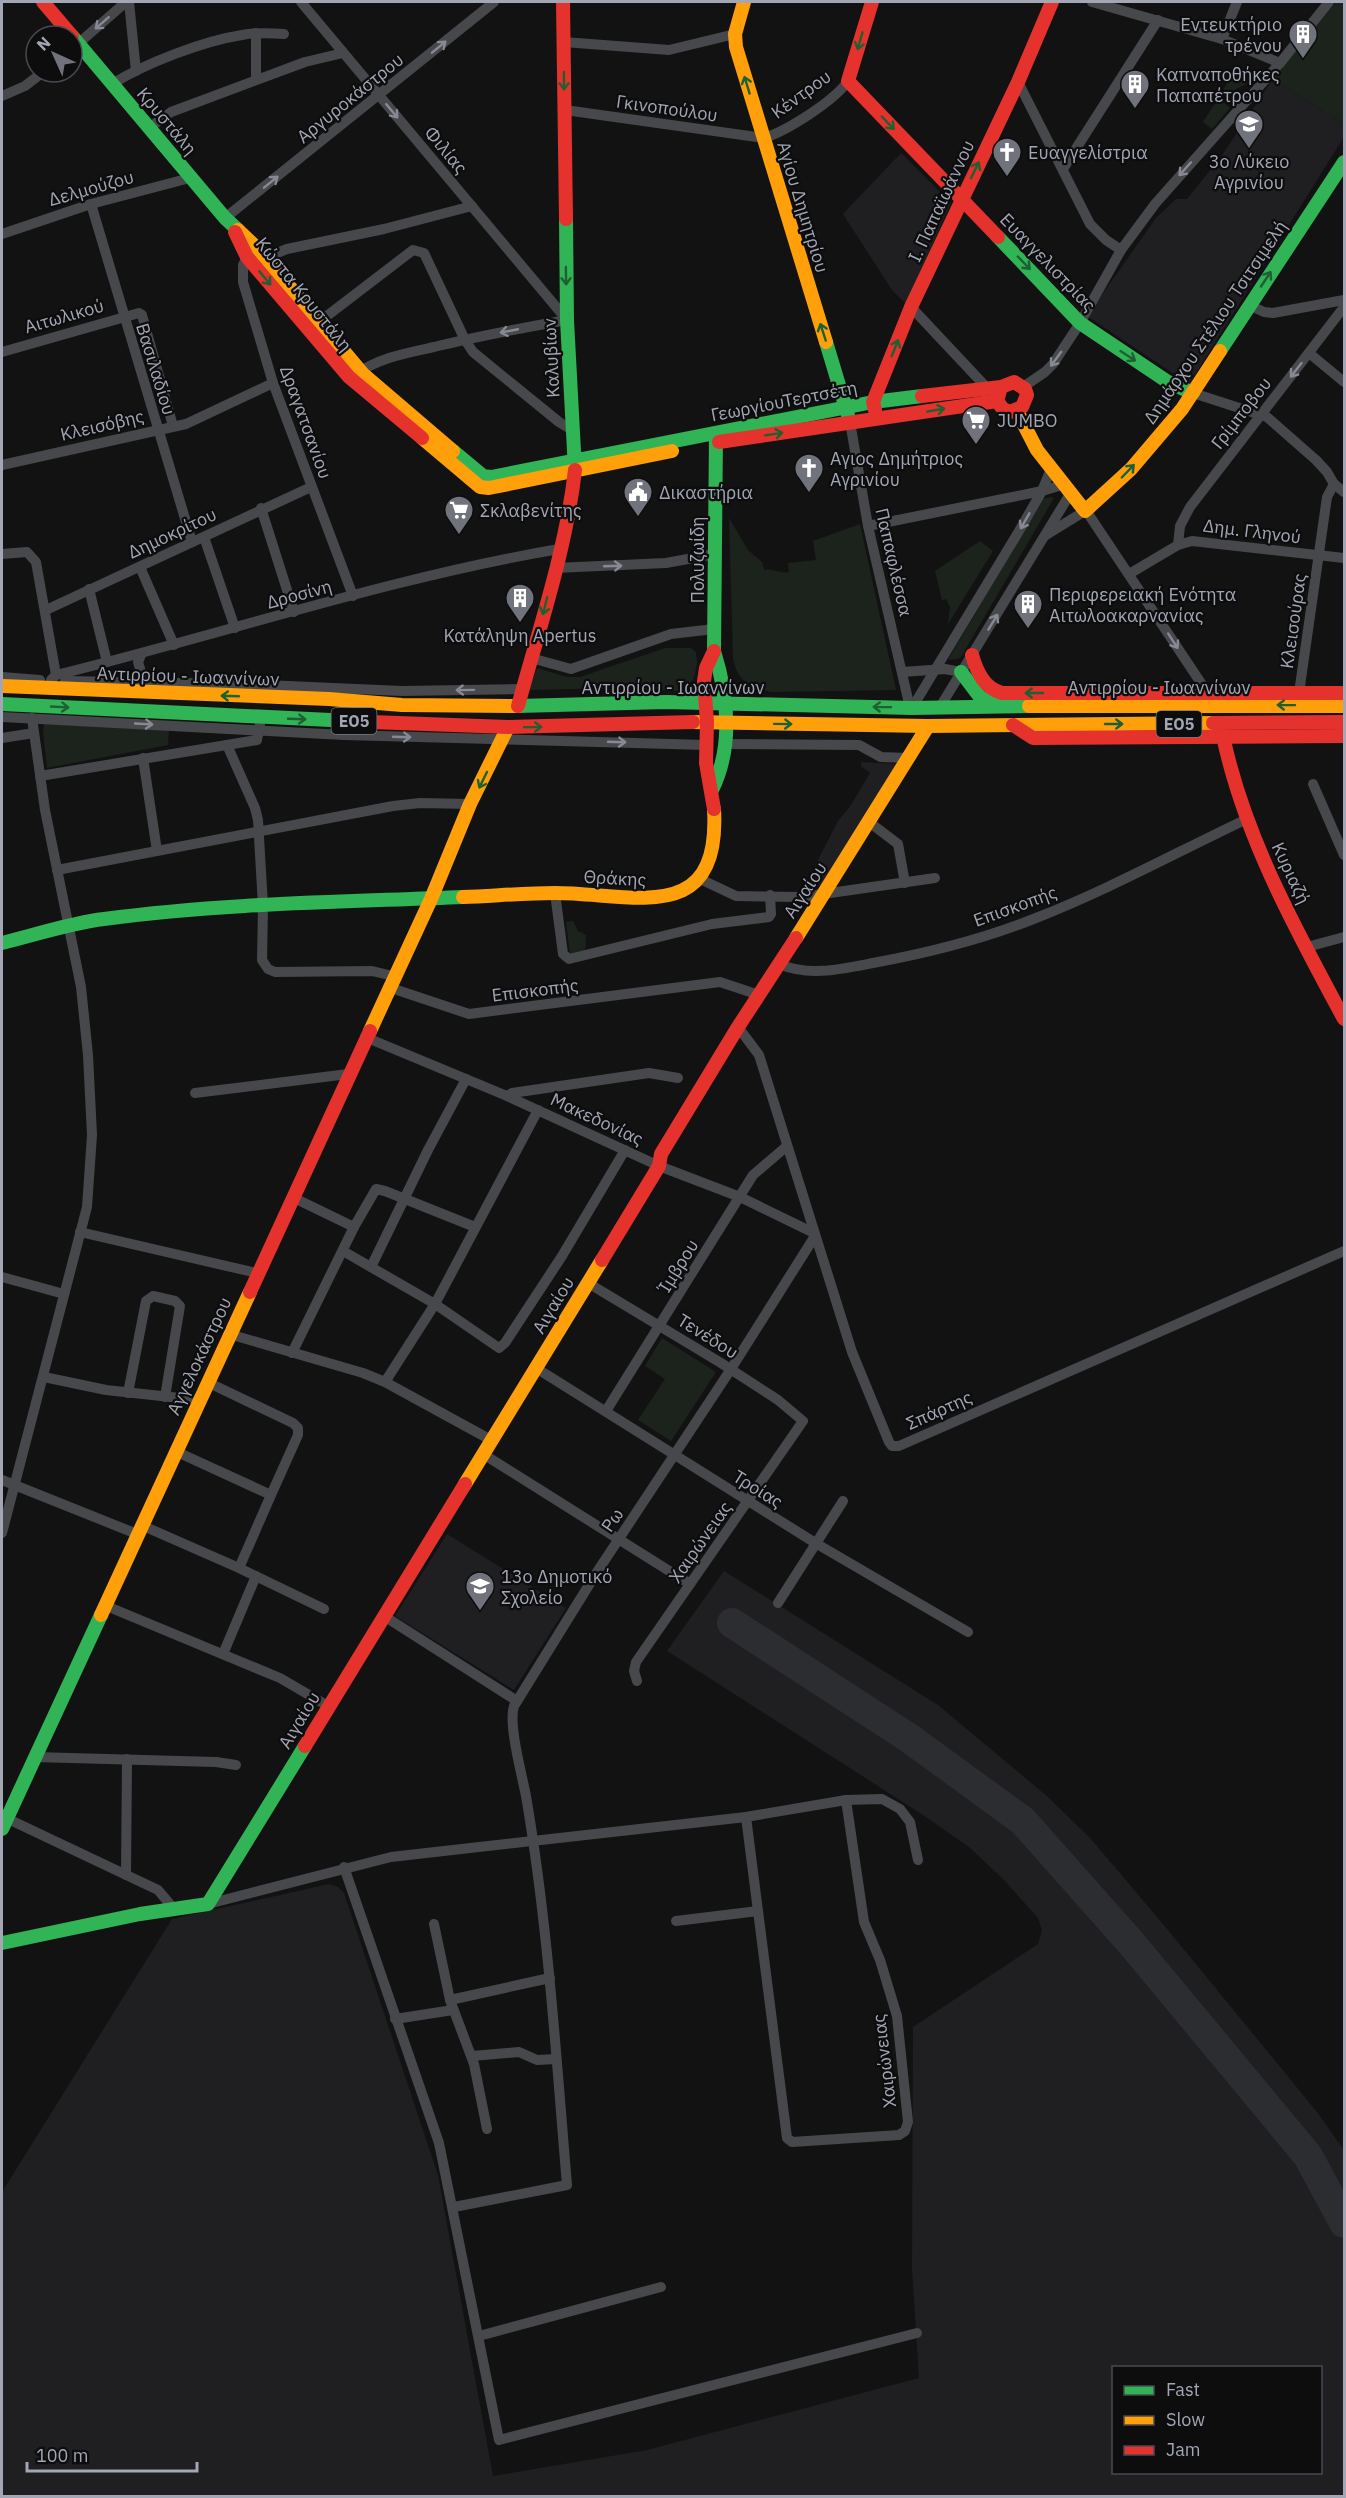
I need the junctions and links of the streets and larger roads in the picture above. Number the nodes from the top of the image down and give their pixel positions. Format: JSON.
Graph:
{"nodes":[{"id":1,"x":44,"y":2,"type":"edge"},
{"id":2,"x":127,"y":2,"type":"edge"},
{"id":3,"x":301,"y":2,"type":"edge"},
{"id":4,"x":494,"y":2,"type":"edge"},
{"id":5,"x":563,"y":2,"type":"edge"},
{"id":6,"x":744,"y":2,"type":"edge"},
{"id":7,"x":872,"y":2,"type":"edge"},
{"id":8,"x":1052,"y":2,"type":"edge"},
{"id":9,"x":1092,"y":2,"type":"edge"},
{"id":10,"x":1237,"y":2,"type":"edge"},
{"id":11,"x":1329,"y":2,"type":"edge"},
{"id":12,"x":1158,"y":21,"type":"junction"},
{"id":13,"x":60,"y":24,"type":"edge"},
{"id":14,"x":84,"y":33,"type":"edge"},
{"id":15,"x":256,"y":33,"type":"junction"},
{"id":16,"x":284,"y":34,"type":"dead end"},
{"id":17,"x":735,"y":34,"type":"junction"},
{"id":18,"x":1222,"y":39,"type":"junction"},
{"id":19,"x":564,"y":42,"type":"junction"},
{"id":20,"x":84,"y":53,"type":"edge"},
{"id":21,"x":343,"y":53,"type":"junction"},
{"id":22,"x":1280,"y":63,"type":"junction"},
{"id":23,"x":136,"y":71,"type":"junction"},
{"id":24,"x":256,"y":79,"type":"junction"},
{"id":25,"x":848,"y":81,"type":"junction"},
{"id":26,"x":1018,"y":82,"type":"junction"},
{"id":27,"x":28,"y":84,"type":"edge"},
{"id":28,"x":112,"y":84,"type":"junction"},
{"id":29,"x":2,"y":96,"type":"edge"},
{"id":30,"x":378,"y":96,"type":"junction"},
{"id":31,"x":565,"y":110,"type":"junction"},
{"id":32,"x":149,"y":128,"type":"junction"},
{"id":33,"x":764,"y":138,"type":"junction"},
{"id":34,"x":1344,"y":162,"type":"edge"},
{"id":35,"x":1063,"y":169,"type":"junction"},
{"id":36,"x":190,"y":178,"type":"junction"},
{"id":37,"x":962,"y":198,"type":"junction"},
{"id":38,"x":91,"y":204,"type":"junction"},
{"id":39,"x":472,"y":206,"type":"junction"},
{"id":40,"x":230,"y":224,"type":"junction"},
{"id":41,"x":2,"y":234,"type":"edge"},
{"id":42,"x":1121,"y":250,"type":"junction"},
{"id":43,"x":247,"y":257,"type":"junction"},
{"id":44,"x":265,"y":258,"type":"junction"},
{"id":45,"x":1344,"y":300,"type":"edge"},
{"id":46,"x":1249,"y":305,"type":"junction"},
{"id":47,"x":1344,"y":307,"type":"edge"},
{"id":48,"x":911,"y":308,"type":"junction"},
{"id":49,"x":123,"y":316,"type":"junction"},
{"id":50,"x":567,"y":320,"type":"junction"},
{"id":51,"x":319,"y":322,"type":"junction"},
{"id":52,"x":1080,"y":323,"type":"junction"},
{"id":53,"x":465,"y":340,"type":"junction"},
{"id":54,"x":2,"y":352,"type":"edge"},
{"id":55,"x":1309,"y":353,"type":"junction"},
{"id":56,"x":355,"y":375,"type":"junction"},
{"id":57,"x":1344,"y":382,"type":"edge"},
{"id":58,"x":273,"y":383,"type":"junction"},
{"id":59,"x":994,"y":387,"type":"junction"},
{"id":60,"x":1023,"y":387,"type":"junction"},
{"id":61,"x":1193,"y":393,"type":"junction"},
{"id":62,"x":997,"y":401,"type":"junction"},
{"id":63,"x":873,"y":402,"type":"junction"},
{"id":64,"x":845,"y":408,"type":"junction"},
{"id":65,"x":1017,"y":411,"type":"junction"},
{"id":66,"x":1260,"y":414,"type":"junction"},
{"id":67,"x":878,"y":420,"type":"junction"},
{"id":68,"x":850,"y":422,"type":"junction"},
{"id":69,"x":173,"y":426,"type":"junction"},
{"id":70,"x":157,"y":429,"type":"junction"},
{"id":71,"x":572,"y":430,"type":"junction"},
{"id":72,"x":716,"y":438,"type":"junction"},
{"id":73,"x":575,"y":464,"type":"junction"},
{"id":74,"x":2,"y":465,"type":"edge"},
{"id":75,"x":1051,"y":469,"type":"junction"},
{"id":76,"x":1334,"y":484,"type":"junction"},
{"id":77,"x":312,"y":487,"type":"junction"},
{"id":78,"x":1066,"y":490,"type":"junction"},
{"id":79,"x":1042,"y":491,"type":"junction"},
{"id":80,"x":1344,"y":492,"type":"edge"},
{"id":81,"x":261,"y":508,"type":"junction"},
{"id":82,"x":1085,"y":511,"type":"junction"},
{"id":83,"x":868,"y":526,"type":"junction"},
{"id":84,"x":1046,"y":535,"type":"junction"},
{"id":85,"x":204,"y":537,"type":"junction"},
{"id":86,"x":192,"y":542,"type":"junction"},
{"id":87,"x":1178,"y":545,"type":"junction"},
{"id":88,"x":559,"y":549,"type":"junction"},
{"id":89,"x":2,"y":554,"type":"edge"},
{"id":90,"x":715,"y":554,"type":"junction"},
{"id":91,"x":1318,"y":555,"type":"junction"},
{"id":92,"x":1344,"y":558,"type":"edge"},
{"id":93,"x":140,"y":567,"type":"junction"},
{"id":94,"x":555,"y":568,"type":"junction"},
{"id":95,"x":1129,"y":574,"type":"junction"},
{"id":96,"x":89,"y":589,"type":"junction"},
{"id":97,"x":353,"y":596,"type":"junction"},
{"id":98,"x":46,"y":610,"type":"junction"},
{"id":99,"x":294,"y":612,"type":"junction"},
{"id":100,"x":235,"y":628,"type":"junction"},
{"id":101,"x":714,"y":629,"type":"junction"},
{"id":102,"x":174,"y":645,"type":"junction"},
{"id":103,"x":714,"y":651,"type":"junction"},
{"id":104,"x":141,"y":655,"type":"junction"},
{"id":105,"x":972,"y":655,"type":"junction"},
{"id":106,"x":531,"y":658,"type":"junction"},
{"id":107,"x":107,"y":662,"type":"junction"},
{"id":108,"x":936,"y":669,"type":"junction"},
{"id":109,"x":902,"y":672,"type":"junction"},
{"id":110,"x":961,"y":672,"type":"junction"},
{"id":111,"x":2,"y":677,"type":"edge"},
{"id":112,"x":53,"y":677,"type":"junction"},
{"id":113,"x":144,"y":682,"type":"junction"},
{"id":114,"x":26,"y":683,"type":"junction"},
{"id":115,"x":2,"y":686,"type":"edge"},
{"id":116,"x":524,"y":689,"type":"junction"},
{"id":117,"x":402,"y":691,"type":"junction"},
{"id":118,"x":1203,"y":693,"type":"junction"},
{"id":119,"x":1299,"y":693,"type":"junction"},
{"id":120,"x":1344,"y":695,"type":"edge"},
{"id":121,"x":706,"y":703,"type":"junction"},
{"id":122,"x":2,"y":704,"type":"edge"},
{"id":123,"x":724,"y":704,"type":"junction"},
{"id":124,"x":402,"y":705,"type":"junction"},
{"id":125,"x":518,"y":706,"type":"junction"},
{"id":126,"x":1004,"y":706,"type":"junction"},
{"id":127,"x":1323,"y":706,"type":"junction"},
{"id":128,"x":1344,"y":706,"type":"edge"},
{"id":129,"x":940,"y":707,"type":"junction"},
{"id":130,"x":911,"y":708,"type":"junction"},
{"id":131,"x":2,"y":717,"type":"edge"},
{"id":132,"x":32,"y":718,"type":"junction"},
{"id":133,"x":1319,"y":722,"type":"junction"},
{"id":134,"x":1344,"y":722,"type":"edge"},
{"id":135,"x":707,"y":723,"type":"junction"},
{"id":136,"x":724,"y":723,"type":"junction"},
{"id":137,"x":260,"y":724,"type":"junction"},
{"id":138,"x":1013,"y":725,"type":"junction"},
{"id":139,"x":928,"y":726,"type":"junction"},
{"id":140,"x":508,"y":727,"type":"junction"},
{"id":141,"x":34,"y":734,"type":"junction"},
{"id":142,"x":1223,"y":736,"type":"junction"},
{"id":143,"x":1344,"y":736,"type":"edge"},
{"id":144,"x":1290,"y":737,"type":"junction"},
{"id":145,"x":2,"y":738,"type":"edge"},
{"id":146,"x":502,"y":740,"type":"junction"},
{"id":147,"x":725,"y":744,"type":"junction"},
{"id":148,"x":227,"y":745,"type":"junction"},
{"id":149,"x":706,"y":745,"type":"junction"},
{"id":150,"x":142,"y":758,"type":"junction"},
{"id":151,"x":908,"y":758,"type":"junction"},
{"id":152,"x":40,"y":776,"type":"junction"},
{"id":153,"x":1313,"y":784,"type":"dead end"},
{"id":154,"x":712,"y":790,"type":"junction"},
{"id":155,"x":471,"y":804,"type":"junction"},
{"id":156,"x":1247,"y":819,"type":"junction"},
{"id":157,"x":869,"y":822,"type":"junction"},
{"id":158,"x":259,"y":831,"type":"junction"},
{"id":159,"x":157,"y":851,"type":"junction"},
{"id":160,"x":1344,"y":855,"type":"edge"},
{"id":161,"x":57,"y":870,"type":"junction"},
{"id":162,"x":935,"y":878,"type":"dead end"},
{"id":163,"x":700,"y":879,"type":"junction"},
{"id":164,"x":905,"y":883,"type":"junction"},
{"id":165,"x":555,"y":893,"type":"junction"},
{"id":166,"x":825,"y":894,"type":"junction"},
{"id":167,"x":770,"y":895,"type":"junction"},
{"id":168,"x":431,"y":898,"type":"junction"},
{"id":169,"x":262,"y":906,"type":"junction"},
{"id":170,"x":69,"y":927,"type":"junction"},
{"id":171,"x":1344,"y":937,"type":"edge"},
{"id":172,"x":2,"y":944,"type":"edge"},
{"id":173,"x":1307,"y":947,"type":"junction"},
{"id":174,"x":779,"y":964,"type":"junction"},
{"id":175,"x":391,"y":982,"type":"junction"},
{"id":176,"x":759,"y":994,"type":"junction"},
{"id":177,"x":1344,"y":1019,"type":"edge"},
{"id":178,"x":738,"y":1027,"type":"junction"},
{"id":179,"x":365,"y":1037,"type":"junction"},
{"id":180,"x":348,"y":1074,"type":"junction"},
{"id":181,"x":678,"y":1078,"type":"dead end"},
{"id":182,"x":466,"y":1079,"type":"junction"},
{"id":183,"x":195,"y":1093,"type":"dead end"},
{"id":184,"x":507,"y":1096,"type":"junction"},
{"id":185,"x":538,"y":1110,"type":"junction"},
{"id":186,"x":787,"y":1146,"type":"junction"},
{"id":187,"x":625,"y":1150,"type":"junction"},
{"id":188,"x":659,"y":1166,"type":"junction"},
{"id":189,"x":292,"y":1197,"type":"junction"},
{"id":190,"x":740,"y":1197,"type":"junction"},
{"id":191,"x":405,"y":1200,"type":"junction"},
{"id":192,"x":354,"y":1227,"type":"junction"},
{"id":193,"x":475,"y":1227,"type":"junction"},
{"id":194,"x":80,"y":1232,"type":"junction"},
{"id":195,"x":814,"y":1235,"type":"junction"},
{"id":196,"x":343,"y":1251,"type":"junction"},
{"id":197,"x":1344,"y":1251,"type":"edge"},
{"id":198,"x":371,"y":1267,"type":"junction"},
{"id":199,"x":257,"y":1273,"type":"junction"},
{"id":200,"x":2,"y":1277,"type":"edge"},
{"id":201,"x":588,"y":1283,"type":"junction"},
{"id":202,"x":64,"y":1294,"type":"junction"},
{"id":203,"x":435,"y":1304,"type":"junction"},
{"id":204,"x":660,"y":1326,"type":"junction"},
{"id":205,"x":229,"y":1334,"type":"junction"},
{"id":206,"x":292,"y":1353,"type":"junction"},
{"id":207,"x":536,"y":1368,"type":"junction"},
{"id":208,"x":731,"y":1369,"type":"junction"},
{"id":209,"x":44,"y":1377,"type":"junction"},
{"id":210,"x":207,"y":1382,"type":"junction"},
{"id":211,"x":385,"y":1382,"type":"junction"},
{"id":212,"x":128,"y":1393,"type":"junction"},
{"id":213,"x":165,"y":1397,"type":"junction"},
{"id":214,"x":198,"y":1400,"type":"junction"},
{"id":215,"x":606,"y":1411,"type":"junction"},
{"id":216,"x":802,"y":1425,"type":"joint"},
{"id":217,"x":491,"y":1440,"type":"junction"},
{"id":218,"x":175,"y":1452,"type":"junction"},
{"id":219,"x":483,"y":1454,"type":"junction"},
{"id":220,"x":674,"y":1457,"type":"junction"},
{"id":221,"x":2,"y":1480,"type":"edge"},
{"id":222,"x":14,"y":1485,"type":"junction"},
{"id":223,"x":271,"y":1495,"type":"junction"},
{"id":224,"x":843,"y":1501,"type":"dead end"},
{"id":225,"x":748,"y":1502,"type":"junction"},
{"id":226,"x":139,"y":1530,"type":"junction"},
{"id":227,"x":2,"y":1533,"type":"edge"},
{"id":228,"x":620,"y":1539,"type":"junction"},
{"id":229,"x":817,"y":1544,"type":"junction"},
{"id":230,"x":239,"y":1568,"type":"junction"},
{"id":231,"x":256,"y":1576,"type":"junction"},
{"id":232,"x":690,"y":1584,"type":"junction"},
{"id":233,"x":778,"y":1603,"type":"dead end"},
{"id":234,"x":104,"y":1605,"type":"junction"},
{"id":235,"x":324,"y":1609,"type":"dead end"},
{"id":236,"x":384,"y":1616,"type":"junction"},
{"id":237,"x":968,"y":1632,"type":"dead end"},
{"id":238,"x":223,"y":1654,"type":"junction"},
{"id":239,"x":637,"y":1681,"type":"dead end"},
{"id":240,"x":517,"y":1701,"type":"junction"},
{"id":241,"x":328,"y":1706,"type":"junction"},
{"id":242,"x":34,"y":1757,"type":"junction"},
{"id":243,"x":127,"y":1759,"type":"junction"},
{"id":244,"x":236,"y":1765,"type":"dead end"},
{"id":245,"x":846,"y":1800,"type":"junction"},
{"id":246,"x":746,"y":1817,"type":"junction"},
{"id":247,"x":3,"y":1826,"type":"edge"},
{"id":248,"x":534,"y":1842,"type":"junction"},
{"id":249,"x":918,"y":1860,"type":"dead end"},
{"id":250,"x":344,"y":1867,"type":"junction"},
{"id":251,"x":126,"y":1875,"type":"junction"},
{"id":252,"x":208,"y":1904,"type":"junction"},
{"id":253,"x":174,"y":1909,"type":"junction"},
{"id":254,"x":758,"y":1911,"type":"junction"},
{"id":255,"x":676,"y":1921,"type":"dead end"},
{"id":256,"x":434,"y":1924,"type":"dead end"},
{"id":257,"x":2,"y":1943,"type":"edge"},
{"id":258,"x":550,"y":1978,"type":"junction"},
{"id":259,"x":452,"y":2005,"type":"junction"},
{"id":260,"x":395,"y":2019,"type":"junction"},
{"id":261,"x":472,"y":2056,"type":"junction"},
{"id":262,"x":556,"y":2059,"type":"junction"},
{"id":263,"x":487,"y":2129,"type":"dead end"},
{"id":264,"x":454,"y":2207,"type":"junction"},
{"id":265,"x":661,"y":2287,"type":"dead end"},
{"id":266,"x":917,"y":2333,"type":"dead end"},
{"id":267,"x":479,"y":2336,"type":"junction"}],
"edges":[{"from":1,"to":13,"type":"street","name":"Κρυστάλη"},
{"from":2,"to":14,"type":"street","one_way":true},
{"from":2,"to":23,"type":"street"},
{"from":3,"to":21,"type":"street","name":"Φιλίας"},
{"from":30,"to":4,"type":"street","name":"Αργυροκάστρου","one_way":true},
{"from":5,"to":19,"type":"street","name":"Καλυβίων"},
{"from":6,"to":17,"type":"street","name":"Αγίου Δημητρίου"},
{"from":7,"to":25,"type":"street","name":"Κέντρου","one_way":true},
{"from":8,"to":26,"type":"street","name":"Ι. Παπαϊωάννου"},
{"from":9,"to":12,"type":"street"},
{"from":10,"to":18,"type":"street"},
{"from":11,"to":22,"type":"street"},
{"from":12,"to":18,"type":"street"},
{"from":12,"to":35,"type":"street"},
{"from":15,"to":16,"type":"street"},
{"from":15,"to":23,"type":"street"},
{"from":15,"to":24,"type":"street"},
{"from":17,"to":19,"type":"street"},
{"from":33,"to":17,"type":"street","name":"Αγίου Δημητρίου","one_way":true},
{"from":18,"to":22,"type":"street"},
{"from":19,"to":31,"type":"street","name":"Καλυβίων","one_way":true},
{"from":20,"to":28,"type":"street","name":"Κρυστάλη"},
{"from":21,"to":24,"type":"street"},
{"from":21,"to":30,"type":"street","name":"Φιλίας"},
{"from":22,"to":42,"type":"street","one_way":true},
{"from":23,"to":28,"type":"street"},
{"from":24,"to":32,"type":"street"},
{"from":25,"to":33,"type":"street","name":"Κέντρου"},
{"from":25,"to":37,"type":"street","name":"Ευαγγελιστρίας","one_way":true},
{"from":26,"to":35,"type":"street"},
{"from":37,"to":26,"type":"street","name":"Ι. Παπαϊωάννου","one_way":true},
{"from":27,"to":29,"type":"street"},
{"from":28,"to":32,"type":"street","name":"Κρυστάλη"},
{"from":30,"to":39,"type":"street","name":"Φιλίας","one_way":true},
{"from":40,"to":30,"type":"street","name":"Αργυροκάστρου","one_way":true},
{"from":31,"to":33,"type":"street","name":"Γκινοπούλου"},
{"from":31,"to":50,"type":"street","name":"Καλυβίων","one_way":true},
{"from":32,"to":36,"type":"street","name":"Κρυστάλη"},
{"from":64,"to":33,"type":"street","name":"Αγίου Δημητρίου","one_way":true},
{"from":46,"to":34,"type":"street","name":"Δημάρχου Στέλιου Τσιτσιμελή","one_way":true},
{"from":35,"to":42,"type":"street"},
{"from":36,"to":38,"type":"street","name":"Δελμούζου"},
{"from":36,"to":40,"type":"street","name":"Κρυστάλη"},
{"from":37,"to":48,"type":"street","name":"Ι. Παπαϊωάννου"},
{"from":37,"to":52,"type":"street","name":"Ευαγγελιστρίας","one_way":true},
{"from":38,"to":41,"type":"street","name":"Δελμούζου"},
{"from":38,"to":49,"type":"street","name":"Βασιλαδίου"},
{"from":39,"to":44,"type":"street"},
{"from":39,"to":50,"type":"street","name":"Φιλίας"},
{"from":40,"to":43,"type":"street","name":"Κώστα Κρυστάλη"},
{"from":40,"to":44,"type":"street","name":"Κώστα Κρυστάλη"},
{"from":42,"to":52,"type":"street"},
{"from":43,"to":56,"type":"street","name":"Κώστα Κρυστάλη","one_way":true},
{"from":43,"to":58,"type":"street","name":"Δραγατσανίου"},
{"from":44,"to":51,"type":"street","name":"Κώστα Κρυστάλη"},
{"from":45,"to":46,"type":"street"},
{"from":46,"to":61,"type":"street","name":"Δημάρχου Στέλιου Τσιτσιμελή"},
{"from":47,"to":55,"type":"street","name":"Γρίμποβου"},
{"from":48,"to":59,"type":"street"},
{"from":63,"to":48,"type":"street","name":"Ι. Παπαϊωάννου","one_way":true},
{"from":49,"to":54,"type":"street","name":"Αιτωλικού"},
{"from":49,"to":69,"type":"street","name":"Αιτωλικού"},
{"from":49,"to":70,"type":"street","name":"Βασιλαδίου"},
{"from":50,"to":53,"type":"street","one_way":true},
{"from":50,"to":71,"type":"street","name":"Καλυβίων"},
{"from":51,"to":53,"type":"street"},
{"from":51,"to":56,"type":"street","name":"Κώστα Κρυστάλη"},
{"from":52,"to":60,"type":"street","one_way":true},
{"from":52,"to":61,"type":"street","name":"Ευαγγελιστρίας","one_way":true},
{"from":53,"to":56,"type":"street"},
{"from":53,"to":71,"type":"street"},
{"from":55,"to":57,"type":"street"},
{"from":55,"to":66,"type":"street","name":"Γρίμποβου","one_way":true},
{"from":56,"to":73,"type":"street","name":"Κώστα Κρυστάλη"},
{"from":58,"to":69,"type":"street","name":"Κλεισόβης"},
{"from":58,"to":77,"type":"street","name":"Δραγατσανίου"},
{"from":59,"to":60,"type":"street"},
{"from":59,"to":62,"type":"street"},
{"from":59,"to":63,"type":"street","name":"ΓεωργίουΤερτσέτη"},
{"from":60,"to":65,"type":"street"},
{"from":61,"to":66,"type":"street","name":"Ευαγγελιστρίας"},
{"from":82,"to":61,"type":"street","name":"Δημάρχου Στέλιου Τσιτσιμελή","one_way":true},
{"from":62,"to":65,"type":"street"},
{"from":67,"to":62,"type":"street","name":"ΓεωργίουΤερτσέτη","one_way":true},
{"from":63,"to":64,"type":"street","name":"ΓεωργίουΤερτσέτη"},
{"from":63,"to":67,"type":"street"},
{"from":64,"to":68,"type":"street","name":"Αγίου Δημητρίου"},
{"from":64,"to":72,"type":"street","name":"ΓεωργίουΤερτσέτη"},
{"from":65,"to":75,"type":"street"},
{"from":66,"to":76,"type":"street","name":"Ευαγγελιστρίας"},
{"from":66,"to":87,"type":"street","name":"Γρίμποβου"},
{"from":67,"to":68,"type":"street","name":"ΓεωργίουΤερτσέτη"},
{"from":72,"to":68,"type":"street","name":"ΓεωργίουΤερτσέτη","one_way":true},
{"from":68,"to":83,"type":"street","name":"Παπαφλέσσα"},
{"from":69,"to":70,"type":"street","name":"Κλεισόβης"},
{"from":70,"to":74,"type":"street","name":"Κλεισόβης"},
{"from":70,"to":86,"type":"street","name":"Βασιλαδίου"},
{"from":71,"to":73,"type":"street","name":"Καλυβίων"},
{"from":72,"to":73,"type":"street","name":"ΓεωργίουΤερτσέτη"},
{"from":72,"to":90,"type":"street","name":"Πολυζωίδη"},
{"from":73,"to":88,"type":"street","name":"Καλυβίων"},
{"from":75,"to":78,"type":"street"},
{"from":75,"to":79,"type":"street"},
{"from":76,"to":80,"type":"street","name":"Ευαγγελιστρίας"},
{"from":76,"to":91,"type":"street","name":"Κλεισούρας"},
{"from":77,"to":81,"type":"street","name":"Δημοκρίτου"},
{"from":77,"to":97,"type":"street","name":"Δραγατσανίου"},
{"from":78,"to":79,"type":"street"},
{"from":78,"to":82,"type":"street"},
{"from":78,"to":84,"type":"street","name":"Δημάρχου Στέλιου Τσιτσιμελή"},
{"from":79,"to":83,"type":"street"},
{"from":79,"to":108,"type":"street","one_way":true},
{"from":81,"to":85,"type":"street","name":"Δημοκρίτου"},
{"from":81,"to":99,"type":"street"},
{"from":82,"to":84,"type":"street","name":"Δημάρχου Στέλιου Τσιτσιμελή"},
{"from":82,"to":95,"type":"street"},
{"from":83,"to":109,"type":"street","name":"Παπαφλέσσα"},
{"from":105,"to":84,"type":"street","name":"Δημάρχου Στέλιου Τσιτσιμελή","one_way":true},
{"from":85,"to":86,"type":"street","name":"Δημοκρίτου"},
{"from":85,"to":100,"type":"street"},
{"from":86,"to":93,"type":"street","name":"Δημοκρίτου"},
{"from":87,"to":91,"type":"street","name":"Δημ. Γληνού"},
{"from":87,"to":95,"type":"street","name":"Δημ. Γληνού"},
{"from":88,"to":94,"type":"street","name":"Καλυβίων"},
{"from":88,"to":97,"type":"street","name":"Δροσίνη"},
{"from":89,"to":98,"type":"street"},
{"from":94,"to":90,"type":"street","one_way":true},
{"from":90,"to":101,"type":"street","name":"Πολυζωίδη"},
{"from":91,"to":92,"type":"street","name":"Δημ. Γληνού"},
{"from":91,"to":119,"type":"street","name":"Κλεισούρας"},
{"from":93,"to":96,"type":"street","name":"Δημοκρίτου"},
{"from":93,"to":102,"type":"street"},
{"from":94,"to":106,"type":"street","name":"Καλυβίων","one_way":true},
{"from":95,"to":118,"type":"street","one_way":true},
{"from":96,"to":98,"type":"street","name":"Δημοκρίτου"},
{"from":96,"to":107,"type":"street"},
{"from":97,"to":99,"type":"street","name":"Δροσίνη"},
{"from":98,"to":112,"type":"street"},
{"from":99,"to":100,"type":"street","name":"Δροσίνη"},
{"from":100,"to":102,"type":"street","name":"Δροσίνη"},
{"from":101,"to":103,"type":"street","name":"Πολυζωίδη"},
{"from":101,"to":106,"type":"street"},
{"from":102,"to":104,"type":"street","name":"Δροσίνη"},
{"from":103,"to":121,"type":"street"},
{"from":103,"to":123,"type":"street"},
{"from":104,"to":107,"type":"street","name":"Δροσίνη"},
{"from":104,"to":113,"type":"street"},
{"from":105,"to":110,"type":"street","name":"Δημάρχου Στέλιου Τσιτσιμελή"},
{"from":118,"to":105,"type":"street","one_way":true},
{"from":106,"to":116,"type":"street","name":"Καλυβίων"},
{"from":107,"to":112,"type":"street","name":"Δροσίνη"},
{"from":108,"to":109,"type":"street"},
{"from":108,"to":110,"type":"street"},
{"from":108,"to":130,"type":"street"},
{"from":109,"to":130,"type":"street","name":"Παπαφλέσσα"},
{"from":110,"to":126,"type":"street"},
{"from":110,"to":129,"type":"street","name":"Δημάρχου Στέλιου Τσιτσιμελή"},
{"from":111,"to":114,"type":"street"},
{"from":112,"to":113,"type":"street"},
{"from":112,"to":114,"type":"street"},
{"from":113,"to":117,"type":"street"},
{"from":114,"to":115,"type":"street","name":"Αντιρρίου - Ιωαννίνων","number":"ΕΟ5"},
{"from":124,"to":114,"type":"street","name":"Αντιρρίου - Ιωαννίνων","number":"ΕΟ5","one_way":true},
{"from":116,"to":117,"type":"street","one_way":true},
{"from":116,"to":125,"type":"street","name":"Καλυβίων"},
{"from":117,"to":124,"type":"street"},
{"from":118,"to":119,"type":"street"},
{"from":119,"to":120,"type":"street"},
{"from":120,"to":127,"type":"street"},
{"from":121,"to":123,"type":"street","name":"Αντιρρίου - Ιωαννίνων","number":"ΕΟ5"},
{"from":121,"to":125,"type":"street","name":"Αντιρρίου - Ιωαννίνων","number":"ΕΟ5"},
{"from":121,"to":135,"type":"street"},
{"from":122,"to":137,"type":"street","name":"Αντιρρίου - Ιωαννίνων","number":"ΕΟ5","one_way":true},
{"from":130,"to":123,"type":"street","name":"Αντιρρίου - Ιωαννίνων","number":"ΕΟ5","one_way":true},
{"from":123,"to":136,"type":"street"},
{"from":124,"to":125,"type":"street","name":"Αντιρρίου - Ιωαννίνων","number":"ΕΟ5"},
{"from":127,"to":126,"type":"street","name":"Αντιρρίου - Ιωαννίνων","number":"ΕΟ5","one_way":true},
{"from":126,"to":129,"type":"street","name":"Αντιρρίου - Ιωαννίνων","number":"ΕΟ5"},
{"from":127,"to":128,"type":"street","name":"Αντιρρίου - Ιωαννίνων","number":"ΕΟ5"},
{"from":129,"to":130,"type":"street","name":"Αντιρρίου - Ιωαννίνων","number":"ΕΟ5"},
{"from":131,"to":132,"type":"street"},
{"from":132,"to":137,"type":"street","one_way":true},
{"from":132,"to":141,"type":"street"},
{"from":133,"to":134,"type":"street","name":"Αντιρρίου - Ιωαννίνων","number":"ΕΟ5"},
{"from":138,"to":133,"type":"street","name":"Αντιρρίου - Ιωαννίνων","number":"ΕΟ5","one_way":true},
{"from":133,"to":144,"type":"street"},
{"from":135,"to":136,"type":"street","name":"Αντιρρίου - Ιωαννίνων","number":"ΕΟ5"},
{"from":140,"to":135,"type":"street","name":"Αντιρρίου - Ιωαννίνων","number":"ΕΟ5","one_way":true},
{"from":135,"to":149,"type":"street"},
{"from":136,"to":139,"type":"street","name":"Αντιρρίου - Ιωαννίνων","number":"ΕΟ5","one_way":true},
{"from":136,"to":147,"type":"street"},
{"from":137,"to":140,"type":"street","name":"Αντιρρίου - Ιωαννίνων","number":"ΕΟ5","one_way":true},
{"from":137,"to":146,"type":"street","one_way":true},
{"from":137,"to":148,"type":"street"},
{"from":138,"to":139,"type":"street","name":"Αντιρρίου - Ιωαννίνων","number":"ΕΟ5"},
{"from":138,"to":142,"type":"street"},
{"from":139,"to":151,"type":"street","name":"Αιγαίου"},
{"from":140,"to":146,"type":"street","name":"Αγγελοκάστρου"},
{"from":141,"to":145,"type":"street"},
{"from":141,"to":152,"type":"street"},
{"from":142,"to":144,"type":"street"},
{"from":142,"to":156,"type":"street","name":"Κυριαζή"},
{"from":143,"to":144,"type":"street"},
{"from":146,"to":149,"type":"street","one_way":true},
{"from":146,"to":155,"type":"street","name":"Αγγελοκάστρου","one_way":true},
{"from":147,"to":151,"type":"street"},
{"from":147,"to":154,"type":"street"},
{"from":148,"to":150,"type":"street"},
{"from":148,"to":158,"type":"street"},
{"from":149,"to":154,"type":"street"},
{"from":150,"to":152,"type":"street"},
{"from":150,"to":159,"type":"street"},
{"from":151,"to":157,"type":"street","name":"Αιγαίου"},
{"from":152,"to":161,"type":"street"},
{"from":153,"to":160,"type":"street"},
{"from":154,"to":163,"type":"street"},
{"from":155,"to":158,"type":"street"},
{"from":155,"to":168,"type":"street","name":"Αγγελοκάστρου"},
{"from":156,"to":173,"type":"street","name":"Κυριαζή"},
{"from":156,"to":174,"type":"street","name":"Επισκοπής"},
{"from":157,"to":164,"type":"street"},
{"from":157,"to":166,"type":"street","name":"Αιγαίου"},
{"from":158,"to":159,"type":"street"},
{"from":158,"to":169,"type":"street"},
{"from":159,"to":161,"type":"street"},
{"from":161,"to":170,"type":"street"},
{"from":162,"to":164,"type":"street"},
{"from":163,"to":165,"type":"street","name":"Θράκης"},
{"from":163,"to":167,"type":"street"},
{"from":164,"to":166,"type":"street"},
{"from":165,"to":167,"type":"street"},
{"from":165,"to":168,"type":"street","name":"Θράκης"},
{"from":166,"to":167,"type":"street"},
{"from":166,"to":174,"type":"street","name":"Αιγαίου"},
{"from":168,"to":169,"type":"street","name":"Θράκης"},
{"from":168,"to":175,"type":"street","name":"Αγγελοκάστρου"},
{"from":169,"to":170,"type":"street","name":"Θράκης"},
{"from":169,"to":175,"type":"street","name":"Επισκοπής"},
{"from":170,"to":172,"type":"street","name":"Θράκης"},
{"from":170,"to":194,"type":"street"},
{"from":171,"to":173,"type":"street"},
{"from":173,"to":177,"type":"street","name":"Κυριαζή"},
{"from":174,"to":176,"type":"street","name":"Αιγαίου"},
{"from":175,"to":176,"type":"street","name":"Επισκοπής"},
{"from":175,"to":179,"type":"street","name":"Αγγελοκάστρου"},
{"from":176,"to":178,"type":"street","name":"Αιγαίου"},
{"from":178,"to":186,"type":"street","name":"Σπάρτης"},
{"from":178,"to":188,"type":"street","name":"Αιγαίου"},
{"from":179,"to":180,"type":"street","name":"Αγγελοκάστρου"},
{"from":179,"to":182,"type":"street","name":"Μακεδονίας"},
{"from":180,"to":183,"type":"street"},
{"from":180,"to":189,"type":"street","name":"Αγγελοκάστρου"},
{"from":181,"to":184,"type":"street"},
{"from":182,"to":184,"type":"street","name":"Μακεδονίας"},
{"from":182,"to":191,"type":"street"},
{"from":184,"to":185,"type":"street","name":"Μακεδονίας"},
{"from":185,"to":187,"type":"street","name":"Μακεδονίας"},
{"from":185,"to":193,"type":"street"},
{"from":186,"to":190,"type":"street","name":"Ίμβρου"},
{"from":186,"to":195,"type":"street","name":"Σπάρτης"},
{"from":187,"to":188,"type":"street","name":"Μακεδονίας"},
{"from":187,"to":203,"type":"street"},
{"from":188,"to":190,"type":"street","name":"Μακεδονίας"},
{"from":188,"to":201,"type":"street","name":"Αιγαίου"},
{"from":189,"to":192,"type":"street"},
{"from":189,"to":199,"type":"street","name":"Αγγελοκάστρου"},
{"from":190,"to":195,"type":"street","name":"Μακεδονίας"},
{"from":190,"to":204,"type":"street","name":"Ίμβρου"},
{"from":191,"to":192,"type":"street"},
{"from":191,"to":193,"type":"street"},
{"from":191,"to":198,"type":"street"},
{"from":192,"to":196,"type":"street"},
{"from":193,"to":203,"type":"street"},
{"from":194,"to":199,"type":"street"},
{"from":194,"to":202,"type":"street"},
{"from":195,"to":197,"type":"street","name":"Σπάρτης"},
{"from":195,"to":208,"type":"street","name":"Ρω"},
{"from":196,"to":198,"type":"street"},
{"from":196,"to":206,"type":"street"},
{"from":198,"to":203,"type":"street"},
{"from":199,"to":205,"type":"street","name":"Αγγελοκάστρου"},
{"from":200,"to":202,"type":"street"},
{"from":201,"to":204,"type":"street","name":"Τενέδου"},
{"from":201,"to":207,"type":"street","name":"Αιγαίου"},
{"from":202,"to":209,"type":"street"},
{"from":203,"to":211,"type":"street"},
{"from":204,"to":208,"type":"street","name":"Τενέδου"},
{"from":204,"to":215,"type":"street","name":"Ίμβρου"},
{"from":205,"to":206,"type":"street"},
{"from":205,"to":210,"type":"street","name":"Αγγελοκάστρου"},
{"from":206,"to":211,"type":"street"},
{"from":207,"to":215,"type":"street","name":"Τροίας"},
{"from":207,"to":217,"type":"street","name":"Αιγαίου"},
{"from":208,"to":216,"type":"street","name":"Τενέδου"},
{"from":208,"to":220,"type":"street","name":"Ρω"},
{"from":209,"to":212,"type":"street"},
{"from":209,"to":222,"type":"street"},
{"from":210,"to":214,"type":"street","name":"Αγγελοκάστρου"},
{"from":210,"to":223,"type":"street"},
{"from":211,"to":217,"type":"street"},
{"from":212,"to":213,"type":"street"},
{"from":212,"to":213,"type":"street"},
{"from":213,"to":214,"type":"street"},
{"from":214,"to":218,"type":"street","name":"Αγγελοκάστρου"},
{"from":215,"to":220,"type":"street","name":"Τροίας"},
{"from":216,"to":225,"type":"street","name":"Χαιρώνειας"},
{"from":217,"to":219,"type":"street","name":"Αιγαίου"},
{"from":218,"to":223,"type":"street"},
{"from":218,"to":226,"type":"street","name":"Αγγελοκάστρου"},
{"from":219,"to":228,"type":"street"},
{"from":219,"to":236,"type":"street","name":"Αιγαίου"},
{"from":220,"to":225,"type":"street","name":"Τροίας"},
{"from":220,"to":228,"type":"street","name":"Ρω"},
{"from":221,"to":222,"type":"street"},
{"from":222,"to":226,"type":"street"},
{"from":222,"to":227,"type":"street"},
{"from":223,"to":230,"type":"street"},
{"from":224,"to":229,"type":"street"},
{"from":225,"to":229,"type":"street","name":"Τροίας"},
{"from":225,"to":232,"type":"street","name":"Χαιρώνειας"},
{"from":226,"to":230,"type":"street"},
{"from":226,"to":234,"type":"street","name":"Αγγελοκάστρου"},
{"from":228,"to":232,"type":"street"},
{"from":228,"to":240,"type":"street","name":"Ρω"},
{"from":229,"to":233,"type":"street"},
{"from":229,"to":237,"type":"street","name":"Τροίας"},
{"from":230,"to":231,"type":"street"},
{"from":231,"to":235,"type":"street"},
{"from":231,"to":238,"type":"street"},
{"from":232,"to":239,"type":"street","name":"Χαιρώνειας"},
{"from":234,"to":238,"type":"street"},
{"from":234,"to":242,"type":"street","name":"Αγγελοκάστρου"},
{"from":236,"to":240,"type":"street"},
{"from":236,"to":241,"type":"street","name":"Αιγαίου"},
{"from":238,"to":241,"type":"street"},
{"from":240,"to":248,"type":"street","name":"Ρω"},
{"from":241,"to":252,"type":"street","name":"Αιγαίου"},
{"from":242,"to":243,"type":"street"},
{"from":242,"to":247,"type":"street","name":"Αγγελοκάστρου"},
{"from":243,"to":244,"type":"street"},
{"from":243,"to":251,"type":"street"},
{"from":245,"to":246,"type":"street"},
{"from":245,"to":249,"type":"street"},
{"from":245,"to":254,"type":"street","name":"Χαιρώνειας"},
{"from":246,"to":248,"type":"street"},
{"from":246,"to":254,"type":"street","name":"Χαιρώνειας"},
{"from":247,"to":251,"type":"street"},
{"from":248,"to":250,"type":"street"},
{"from":248,"to":258,"type":"street","name":"Ρω"},
{"from":250,"to":252,"type":"street"},
{"from":250,"to":260,"type":"street"},
{"from":251,"to":253,"type":"street"},
{"from":252,"to":253,"type":"street"},
{"from":253,"to":257,"type":"street"},
{"from":254,"to":255,"type":"street"},
{"from":256,"to":259,"type":"street"},
{"from":258,"to":259,"type":"street"},
{"from":258,"to":262,"type":"street","name":"Ρω"},
{"from":259,"to":260,"type":"street"},
{"from":259,"to":261,"type":"street"},
{"from":260,"to":264,"type":"street"},
{"from":261,"to":262,"type":"street"},
{"from":261,"to":263,"type":"street"},
{"from":262,"to":264,"type":"street","name":"Ρω"},
{"from":264,"to":267,"type":"street"},
{"from":265,"to":267,"type":"street"},
{"from":266,"to":267,"type":"street"}]}
